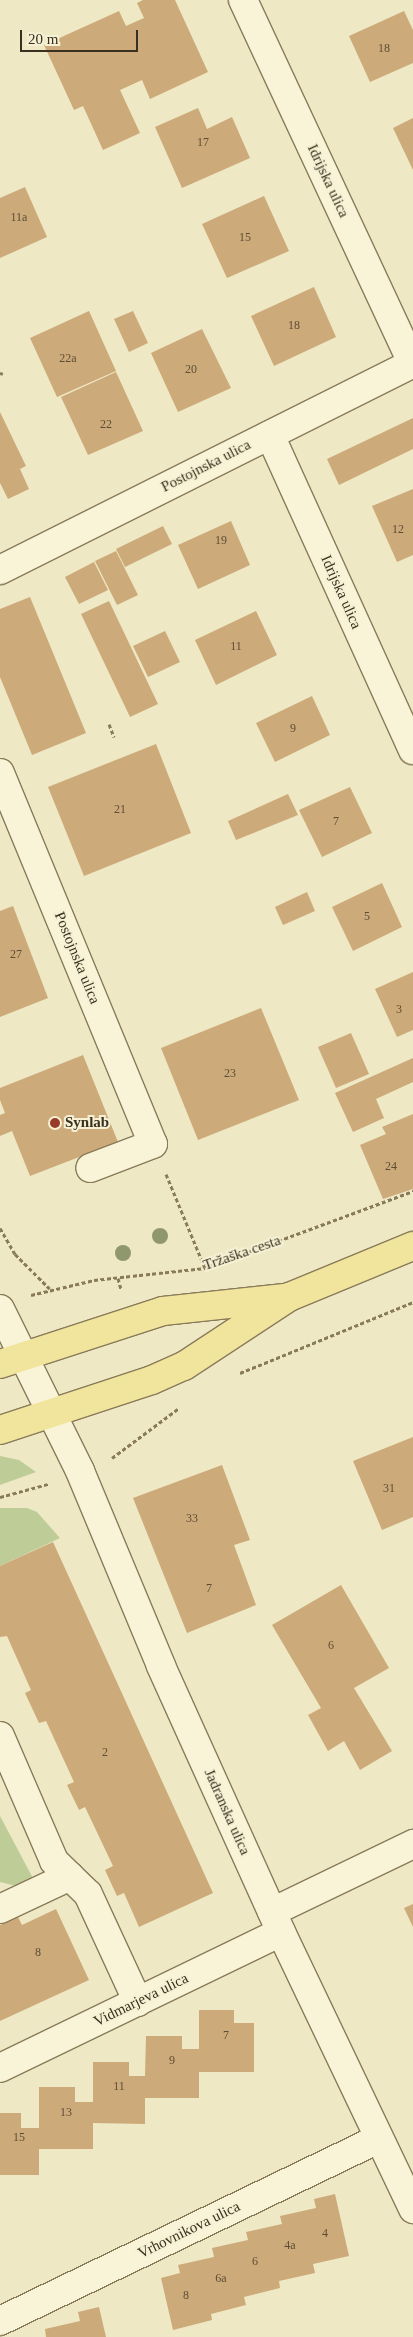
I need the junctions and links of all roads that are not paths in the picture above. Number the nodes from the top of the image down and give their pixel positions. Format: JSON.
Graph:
{"nodes":[{"id":1,"x":243,"y":0,"type":"edge"},
{"id":2,"x":413,"y":363,"type":"edge"},
{"id":3,"x":270,"y":434,"type":"junction"},
{"id":4,"x":0,"y":570,"type":"edge"},
{"id":5,"x":413,"y":750,"type":"edge"},
{"id":6,"x":0,"y":773,"type":"edge"},
{"id":7,"x":90,"y":1168,"type":"dead end"},
{"id":8,"x":413,"y":1246,"type":"edge"},
{"id":9,"x":290,"y":1297,"type":"junction"},
{"id":10,"x":0,"y":1309,"type":"edge"},
{"id":11,"x":12,"y":1360,"type":"edge"},
{"id":12,"x":51,"y":1412,"type":"junction"},
{"id":13,"x":0,"y":1430,"type":"edge"},
{"id":14,"x":2,"y":1748,"type":"edge"},
{"id":15,"x":413,"y":1844,"type":"edge"},
{"id":16,"x":70,"y":1876,"type":"junction"},
{"id":17,"x":0,"y":1909,"type":"edge"},
{"id":18,"x":277,"y":1922,"type":"junction"},
{"id":19,"x":138,"y":2002,"type":"junction"},
{"id":20,"x":0,"y":2068,"type":"edge"},
{"id":21,"x":378,"y":2139,"type":"junction"},
{"id":22,"x":413,"y":2209,"type":"edge"},
{"id":23,"x":0,"y":2320,"type":"edge"}],
"edges":[{"from":1,"to":2,"type":"street","name":"Idrijska ulica"},
{"from":2,"to":3,"type":"street","name":"Postojnska ulica"},
{"from":3,"to":4,"type":"street","name":"Postojnska ulica"},
{"from":3,"to":5,"type":"street","name":"Idrijska ulica"},
{"from":6,"to":7,"type":"street","name":"Postojnska ulica"},
{"from":8,"to":9,"type":"main road"},
{"from":9,"to":11,"type":"main road"},
{"from":9,"to":12,"type":"main road"},
{"from":10,"to":11,"type":"street","name":"Jadranska ulica"},
{"from":11,"to":12,"type":"street","name":"Jadranska ulica"},
{"from":12,"to":13,"type":"main road"},
{"from":12,"to":18,"type":"street","name":"Jadranska ulica"},
{"from":14,"to":16,"type":"street"},
{"from":15,"to":18,"type":"street","name":"Vidmarjeva ulica"},
{"from":16,"to":17,"type":"street"},
{"from":16,"to":19,"type":"street"},
{"from":18,"to":19,"type":"street","name":"Vidmarjeva ulica"},
{"from":18,"to":21,"type":"street","name":"Jadranska ulica"},
{"from":19,"to":20,"type":"street","name":"Vidmarjeva ulica"},
{"from":21,"to":22,"type":"street","name":"Jadranska ulica"},
{"from":21,"to":23,"type":"street","name":"Vrhovnikova ulica"}]}
